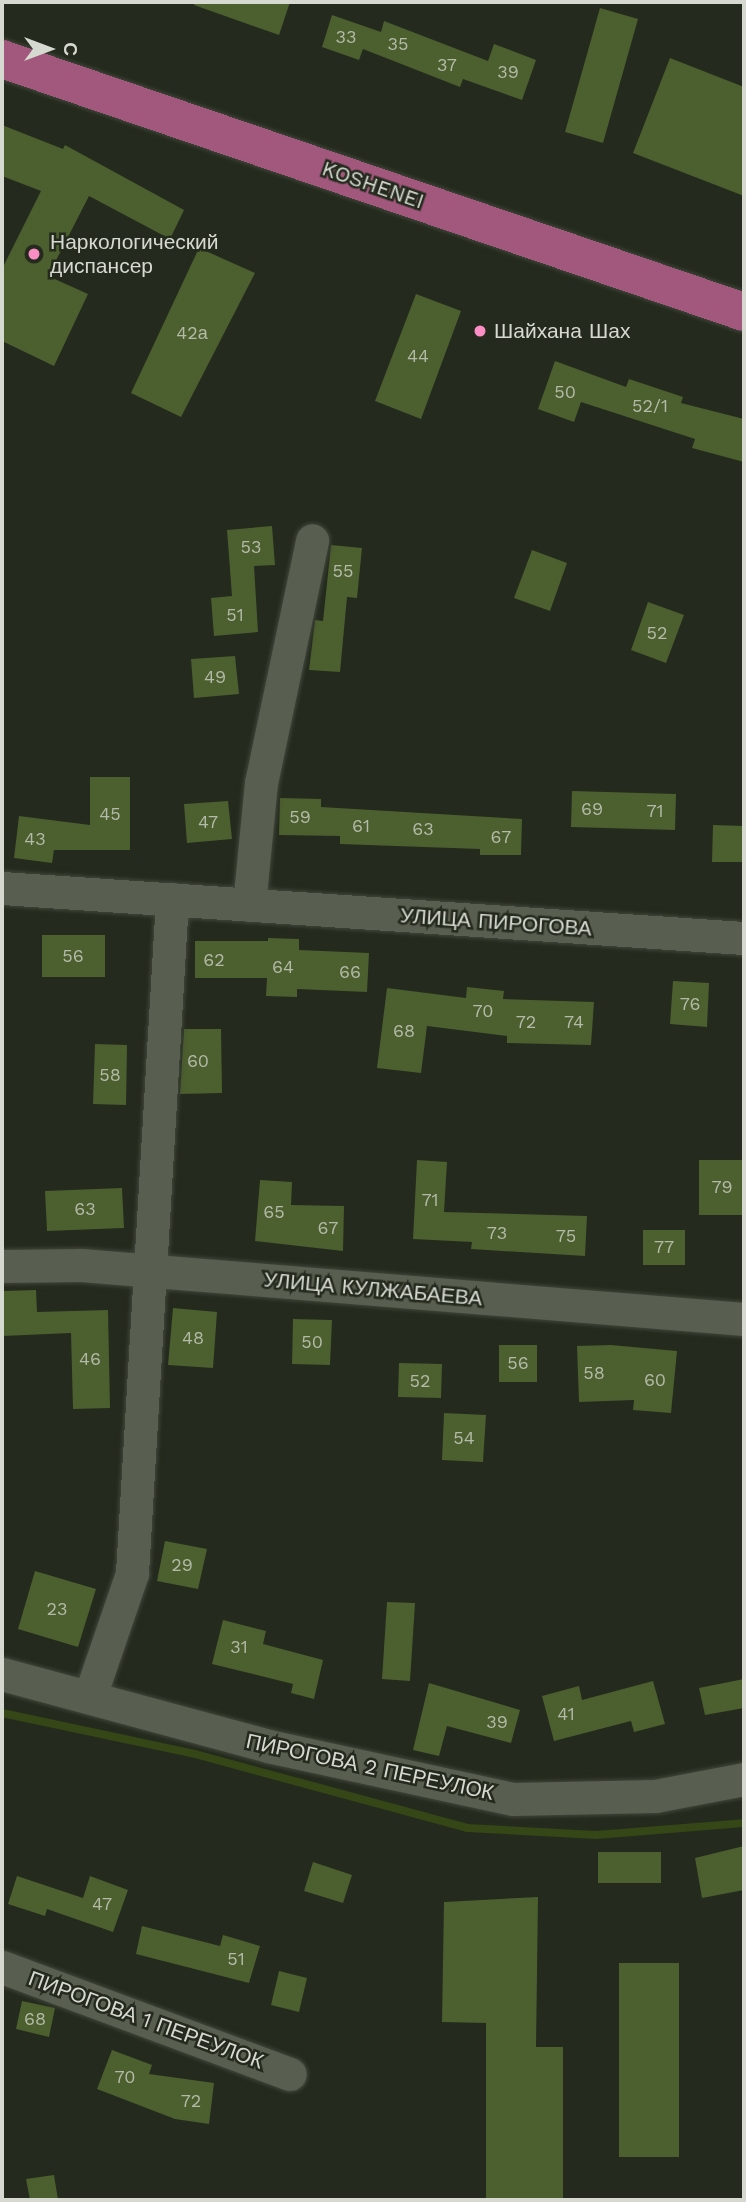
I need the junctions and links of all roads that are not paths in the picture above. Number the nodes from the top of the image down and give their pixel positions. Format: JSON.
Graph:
{"nodes":[{"id":1,"x":2,"y":59,"type":"edge"},
{"id":2,"x":744,"y":312,"type":"edge"},
{"id":3,"x":312,"y":540,"type":"dead end"},
{"id":4,"x":2,"y":888,"type":"edge"},
{"id":5,"x":172,"y":899,"type":"junction"},
{"id":6,"x":249,"y":905,"type":"junction"},
{"id":7,"x":744,"y":938,"type":"edge"},
{"id":8,"x":2,"y":1266,"type":"edge"},
{"id":9,"x":149,"y":1270,"type":"junction"},
{"id":10,"x":744,"y":1319,"type":"edge"},
{"id":11,"x":2,"y":1674,"type":"edge"},
{"id":12,"x":90,"y":1696,"type":"junction"},
{"id":13,"x":744,"y":1779,"type":"edge"},
{"id":14,"x":2,"y":1967,"type":"edge"},
{"id":15,"x":290,"y":2074,"type":"dead end"}],
"edges":[{"from":1,"to":2,"type":"main road","name":"KOSHENEI"},
{"from":3,"to":6,"type":"street"},
{"from":4,"to":5,"type":"street","name":"УЛИЦА ПИРОГОВА"},
{"from":5,"to":6,"type":"street","name":"УЛИЦА ПИРОГОВА"},
{"from":5,"to":9,"type":"street"},
{"from":6,"to":7,"type":"street","name":"УЛИЦА ПИРОГОВА"},
{"from":8,"to":9,"type":"street","name":"УЛИЦА КУЛЖАБАЕВА"},
{"from":9,"to":10,"type":"street","name":"УЛИЦА КУЛЖАБАЕВА"},
{"from":9,"to":12,"type":"street"},
{"from":11,"to":12,"type":"street","name":"ПИРОГОВА 2 ПЕРЕУЛОК"},
{"from":12,"to":13,"type":"street","name":"ПИРОГОВА 2 ПЕРЕУЛОК"},
{"from":14,"to":15,"type":"street","name":"ПИРОГОВА 1 ПЕРЕУЛОК"}]}
